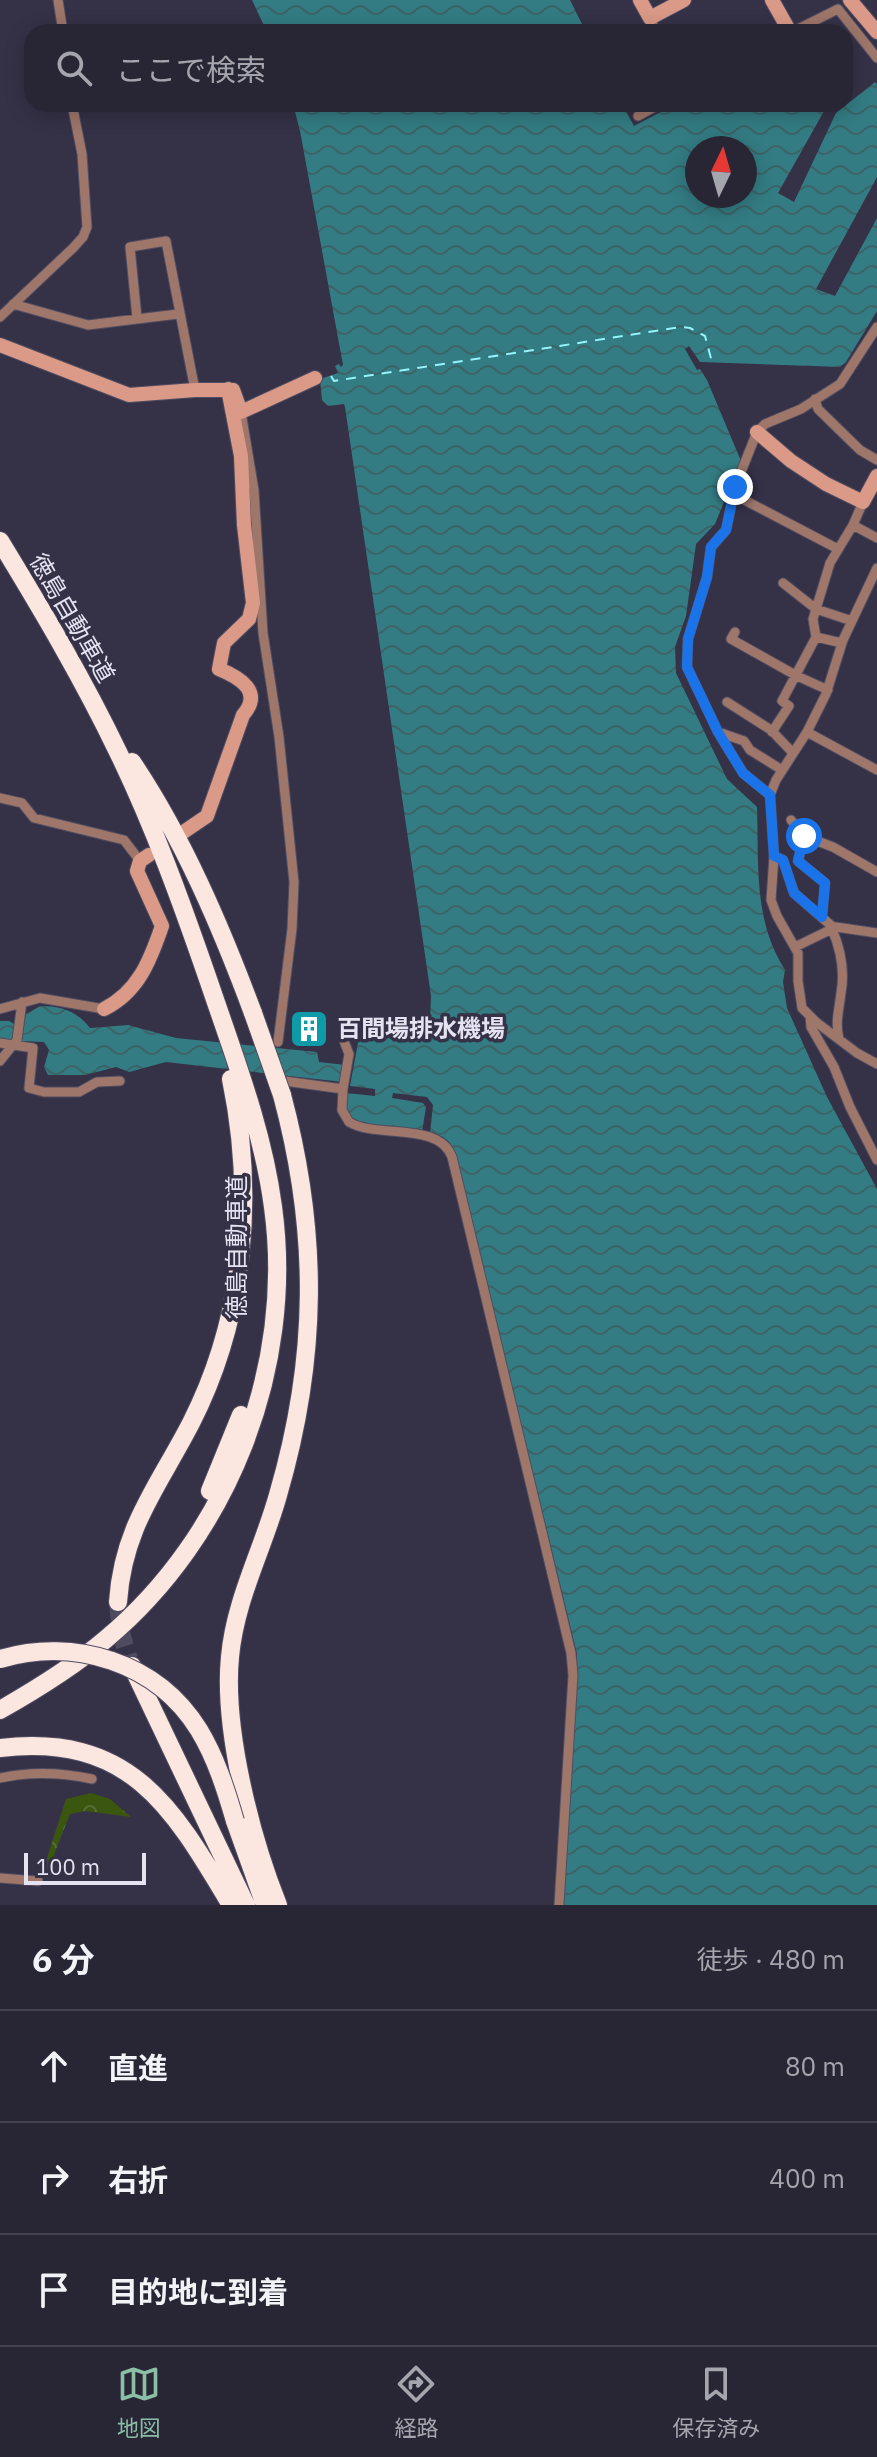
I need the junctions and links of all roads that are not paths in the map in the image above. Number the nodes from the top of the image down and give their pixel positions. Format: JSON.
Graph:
{"nodes":[{"id":1,"x":58,"y":0,"type":"edge"},
{"id":2,"x":640,"y":0,"type":"edge"},
{"id":3,"x":684,"y":0,"type":"edge"},
{"id":4,"x":772,"y":0,"type":"edge"},
{"id":5,"x":832,"y":0,"type":"edge"},
{"id":6,"x":844,"y":5,"type":"edge"},
{"id":7,"x":62,"y":24,"type":"edge"},
{"id":8,"x":652,"y":24,"type":"edge"},
{"id":9,"x":654,"y":24,"type":"edge"},
{"id":10,"x":786,"y":24,"type":"edge"},
{"id":11,"x":807,"y":24,"type":"edge"},
{"id":12,"x":877,"y":32,"type":"edge"},
{"id":13,"x":877,"y":58,"type":"edge"},
{"id":14,"x":74,"y":112,"type":"edge"},
{"id":15,"x":645,"y":112,"type":"edge"},
{"id":16,"x":638,"y":116,"type":"dead end"},
{"id":17,"x":13,"y":304,"type":"junction"},
{"id":18,"x":178,"y":314,"type":"junction"},
{"id":19,"x":0,"y":317,"type":"edge"},
{"id":20,"x":137,"y":318,"type":"junction"},
{"id":21,"x":877,"y":327,"type":"edge"},
{"id":22,"x":0,"y":345,"type":"edge"},
{"id":23,"x":315,"y":378,"type":"dead end"},
{"id":24,"x":228,"y":389,"type":"junction"},
{"id":25,"x":195,"y":390,"type":"junction"},
{"id":26,"x":815,"y":399,"type":"junction"},
{"id":27,"x":241,"y":412,"type":"junction"},
{"id":28,"x":757,"y":432,"type":"junction"},
{"id":29,"x":877,"y":460,"type":"edge"},
{"id":30,"x":877,"y":476,"type":"edge"},
{"id":31,"x":733,"y":494,"type":"junction"},
{"id":32,"x":863,"y":502,"type":"junction"},
{"id":33,"x":853,"y":525,"type":"junction"},
{"id":34,"x":877,"y":538,"type":"edge"},
{"id":35,"x":0,"y":541,"type":"edge"},
{"id":36,"x":838,"y":549,"type":"junction"},
{"id":37,"x":877,"y":568,"type":"edge"},
{"id":38,"x":783,"y":583,"type":"dead end"},
{"id":39,"x":816,"y":609,"type":"junction"},
{"id":40,"x":852,"y":621,"type":"junction"},
{"id":41,"x":735,"y":632,"type":"dead end"},
{"id":42,"x":816,"y":637,"type":"junction"},
{"id":43,"x":842,"y":643,"type":"junction"},
{"id":44,"x":797,"y":676,"type":"junction"},
{"id":45,"x":828,"y":690,"type":"junction"},
{"id":46,"x":727,"y":702,"type":"dead end"},
{"id":47,"x":93,"y":703,"type":"junction"},
{"id":48,"x":718,"y":732,"type":"junction"},
{"id":49,"x":772,"y":732,"type":"junction"},
{"id":50,"x":807,"y":732,"type":"junction"},
{"id":51,"x":793,"y":753,"type":"junction"},
{"id":52,"x":782,"y":770,"type":"junction"},
{"id":53,"x":877,"y":770,"type":"edge"},
{"id":54,"x":770,"y":795,"type":"junction"},
{"id":55,"x":0,"y":798,"type":"edge"},
{"id":56,"x":791,"y":820,"type":"dead end"},
{"id":57,"x":182,"y":833,"type":"dead end"},
{"id":58,"x":804,"y":836,"type":"junction"},
{"id":59,"x":774,"y":856,"type":"junction"},
{"id":60,"x":144,"y":858,"type":"joint"},
{"id":61,"x":877,"y":872,"type":"edge"},
{"id":62,"x":822,"y":917,"type":"junction"},
{"id":63,"x":833,"y":928,"type":"junction"},
{"id":64,"x":877,"y":933,"type":"edge"},
{"id":65,"x":795,"y":947,"type":"junction"},
{"id":66,"x":22,"y":1004,"type":"junction"},
{"id":67,"x":0,"y":1009,"type":"edge"},
{"id":68,"x":104,"y":1009,"type":"joint"},
{"id":69,"x":810,"y":1016,"type":"junction"},
{"id":70,"x":839,"y":1039,"type":"junction"},
{"id":71,"x":344,"y":1041,"type":"dead end"},
{"id":72,"x":278,"y":1042,"type":"dead end"},
{"id":73,"x":0,"y":1043,"type":"edge"},
{"id":74,"x":16,"y":1043,"type":"junction"},
{"id":75,"x":0,"y":1061,"type":"edge"},
{"id":76,"x":877,"y":1063,"type":"edge"},
{"id":77,"x":120,"y":1081,"type":"dead end"},
{"id":78,"x":278,"y":1087,"type":"junction"},
{"id":79,"x":345,"y":1087,"type":"junction"},
{"id":80,"x":242,"y":1100,"type":"junction"},
{"id":81,"x":877,"y":1160,"type":"edge"},
{"id":82,"x":118,"y":1602,"type":"tunnel mouth"},
{"id":83,"x":105,"y":1634,"type":"junction"},
{"id":84,"x":0,"y":1659,"type":"edge"},
{"id":85,"x":129,"y":1659,"type":"tunnel mouth"},
{"id":86,"x":0,"y":1702,"type":"edge"},
{"id":87,"x":0,"y":1710,"type":"edge"},
{"id":88,"x":0,"y":1748,"type":"edge"},
{"id":89,"x":0,"y":1778,"type":"edge"},
{"id":90,"x":92,"y":1779,"type":"dead end"},
{"id":91,"x":0,"y":1878,"type":"edge"},
{"id":92,"x":38,"y":1881,"type":"dead end"},
{"id":93,"x":231,"y":1905,"type":"edge"},
{"id":94,"x":246,"y":1905,"type":"edge"},
{"id":95,"x":265,"y":1905,"type":"edge"},
{"id":96,"x":278,"y":1905,"type":"edge"},
{"id":97,"x":559,"y":1905,"type":"edge"}],
"edges":[{"from":1,"to":7,"type":"street"},
{"from":2,"to":8,"type":"main road"},
{"from":3,"to":9,"type":"main road"},
{"from":4,"to":10,"type":"main road"},
{"from":5,"to":6,"type":"street"},
{"from":6,"to":11,"type":"street"},
{"from":6,"to":12,"type":"main road"},
{"from":6,"to":13,"type":"street"},
{"from":14,"to":17,"type":"street"},
{"from":15,"to":16,"type":"street"},
{"from":17,"to":19,"type":"street"},
{"from":17,"to":20,"type":"street"},
{"from":18,"to":20,"type":"street"},
{"from":18,"to":20,"type":"street"},
{"from":18,"to":25,"type":"street"},
{"from":21,"to":26,"type":"street"},
{"from":22,"to":25,"type":"main road"},
{"from":23,"to":27,"type":"main road"},
{"from":24,"to":25,"type":"main road"},
{"from":24,"to":27,"type":"main road"},
{"from":24,"to":57,"type":"main road"},
{"from":26,"to":28,"type":"street"},
{"from":26,"to":29,"type":"street"},
{"from":27,"to":72,"type":"street"},
{"from":28,"to":31,"type":"street"},
{"from":28,"to":32,"type":"main road"},
{"from":30,"to":32,"type":"main road"},
{"from":31,"to":36,"type":"street"},
{"from":31,"to":48,"type":"street"},
{"from":32,"to":33,"type":"street"},
{"from":33,"to":34,"type":"street"},
{"from":33,"to":36,"type":"street"},
{"from":35,"to":47,"type":"highway","name":"徳島自動車道"},
{"from":36,"to":39,"type":"street"},
{"from":37,"to":40,"type":"street"},
{"from":38,"to":39,"type":"street"},
{"from":39,"to":40,"type":"street"},
{"from":39,"to":42,"type":"street"},
{"from":40,"to":43,"type":"street"},
{"from":41,"to":44,"type":"street"},
{"from":42,"to":43,"type":"street"},
{"from":42,"to":44,"type":"street"},
{"from":43,"to":45,"type":"street"},
{"from":44,"to":45,"type":"street"},
{"from":44,"to":49,"type":"street"},
{"from":45,"to":50,"type":"street"},
{"from":46,"to":49,"type":"street"},
{"from":47,"to":78,"type":"highway","bridge":true},
{"from":47,"to":80,"type":"highway","name":"徳島自動車道"},
{"from":48,"to":52,"type":"street"},
{"from":48,"to":54,"type":"street"},
{"from":49,"to":51,"type":"street"},
{"from":50,"to":51,"type":"street"},
{"from":50,"to":53,"type":"street"},
{"from":51,"to":52,"type":"street"},
{"from":52,"to":54,"type":"street"},
{"from":54,"to":59,"type":"street"},
{"from":55,"to":60,"type":"street"},
{"from":56,"to":58,"type":"street"},
{"from":58,"to":61,"type":"street"},
{"from":58,"to":62,"type":"street"},
{"from":59,"to":62,"type":"street"},
{"from":59,"to":65,"type":"street"},
{"from":60,"to":68,"type":"main road"},
{"from":62,"to":63,"type":"street"},
{"from":63,"to":64,"type":"street"},
{"from":63,"to":65,"type":"street"},
{"from":63,"to":70,"type":"street"},
{"from":65,"to":69,"type":"street"},
{"from":66,"to":67,"type":"street"},
{"from":66,"to":68,"type":"street"},
{"from":66,"to":74,"type":"street"},
{"from":69,"to":70,"type":"street"},
{"from":69,"to":81,"type":"street"},
{"from":70,"to":76,"type":"street"},
{"from":71,"to":79,"type":"street"},
{"from":73,"to":74,"type":"street"},
{"from":74,"to":75,"type":"street"},
{"from":74,"to":77,"type":"street"},
{"from":78,"to":79,"type":"street"},
{"from":78,"to":96,"type":"highway"},
{"from":79,"to":97,"type":"street"},
{"from":80,"to":82,"type":"highway"},
{"from":80,"to":83,"type":"highway","name":"徳島自動車道"},
{"from":83,"to":86,"type":"highway","name":"徳島自動車道"},
{"from":83,"to":87,"type":"highway","name":"徳島自動車道"},
{"from":84,"to":95,"type":"highway","bridge":true},
{"from":85,"to":94,"type":"highway"},
{"from":88,"to":93,"type":"highway"},
{"from":89,"to":90,"type":"street"},
{"from":91,"to":92,"type":"street"}]}
